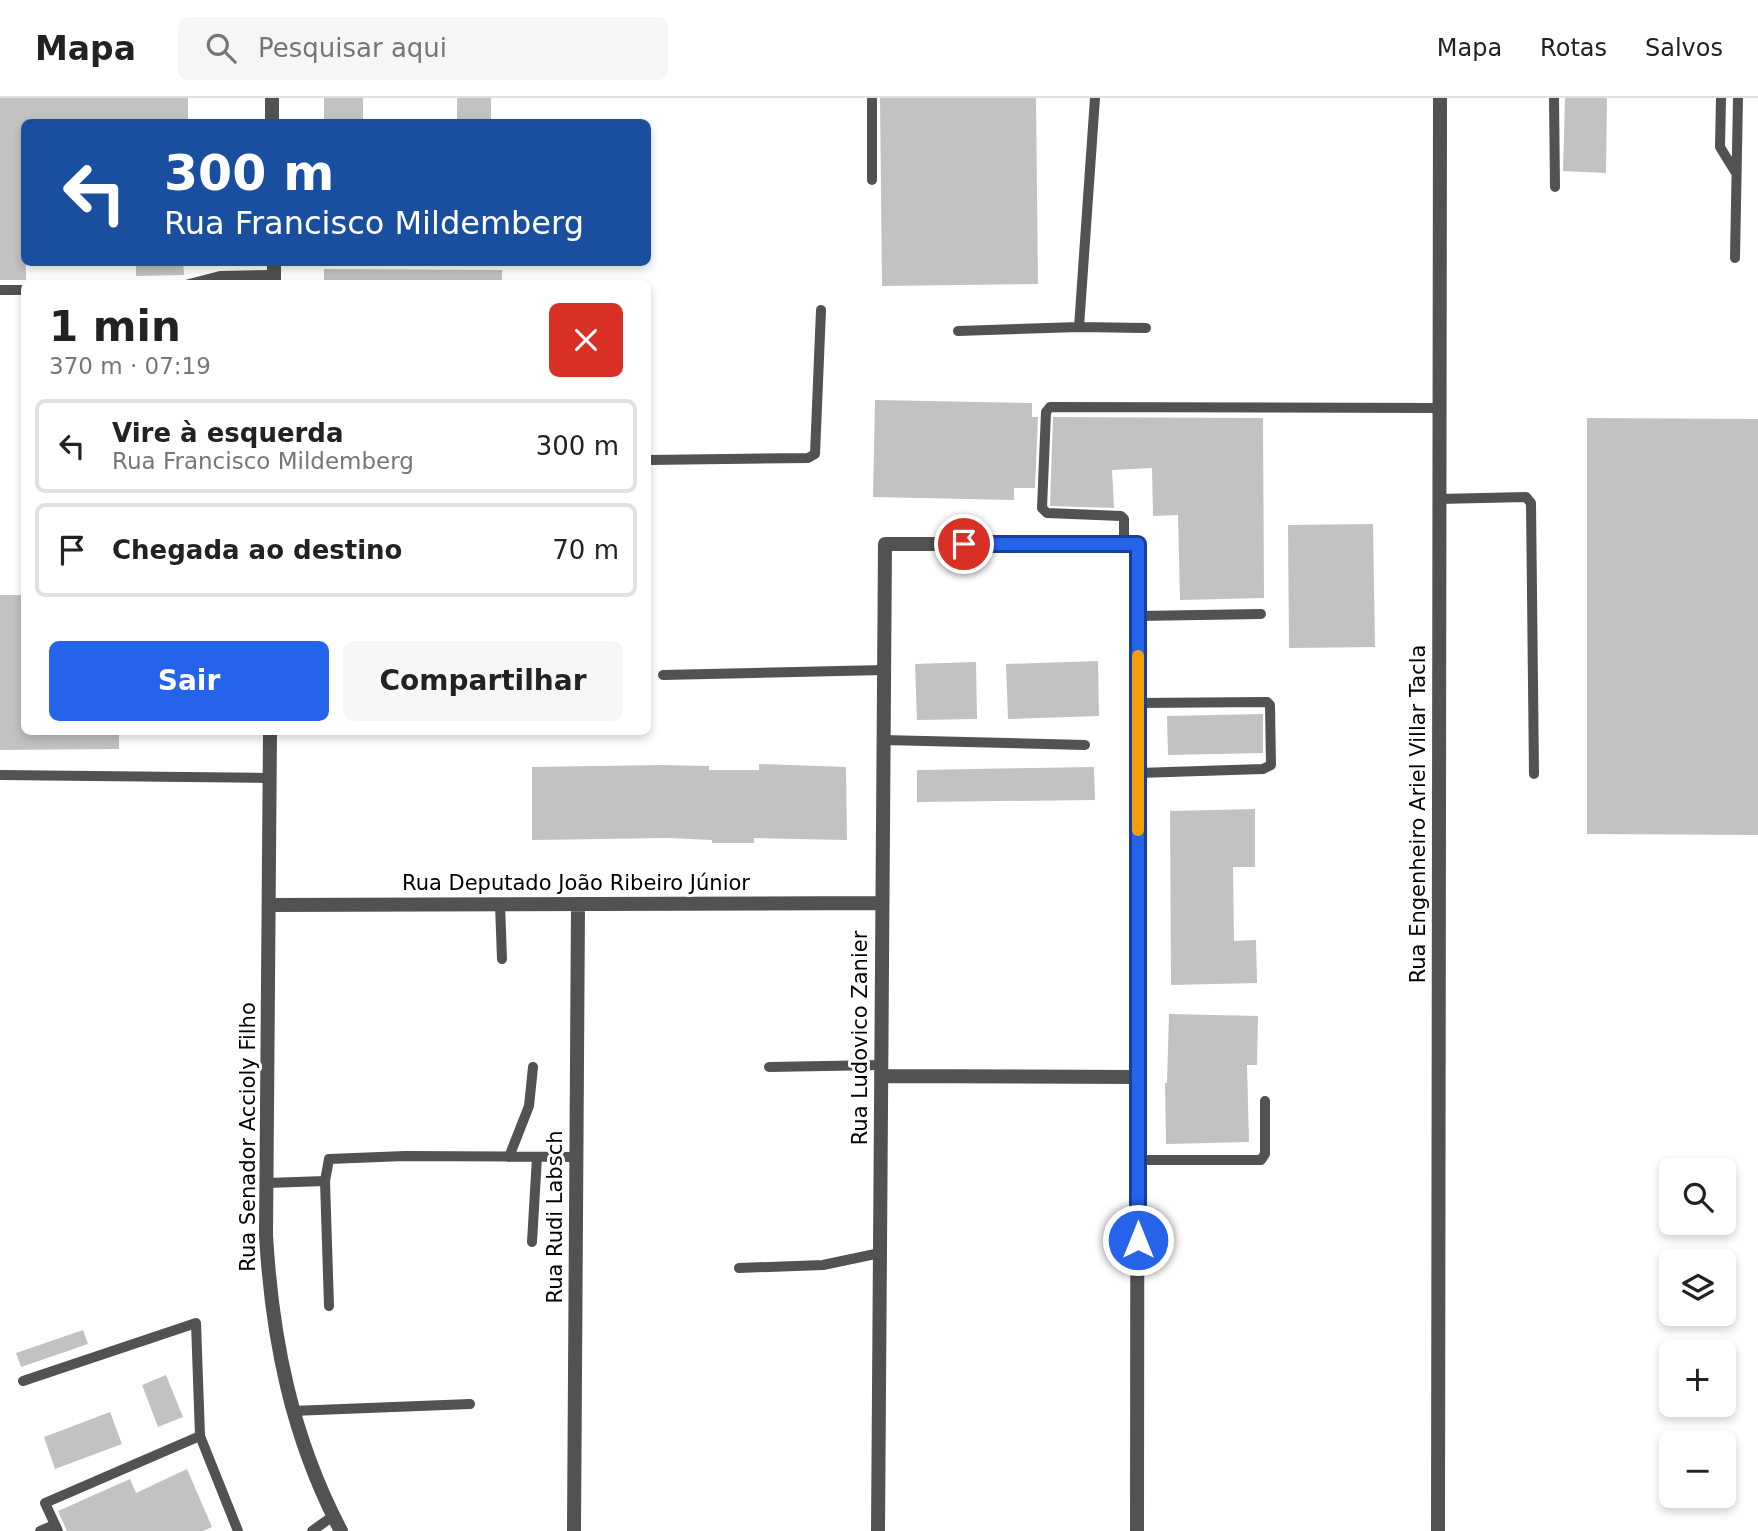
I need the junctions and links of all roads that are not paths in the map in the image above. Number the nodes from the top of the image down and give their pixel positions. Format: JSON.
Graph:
{"nodes":[{"id":1,"x":272,"y":98,"type":"edge"},
{"id":2,"x":872,"y":98,"type":"edge"},
{"id":3,"x":1095,"y":98,"type":"edge"},
{"id":4,"x":1440,"y":98,"type":"edge"},
{"id":5,"x":1554,"y":98,"type":"edge"},
{"id":6,"x":1721,"y":98,"type":"edge"},
{"id":7,"x":1738,"y":98,"type":"edge"},
{"id":8,"x":272,"y":119,"type":"edge"},
{"id":9,"x":1736,"y":174,"type":"junction"},
{"id":10,"x":872,"y":180,"type":"dead end"},
{"id":11,"x":1555,"y":187,"type":"dead end"},
{"id":12,"x":1735,"y":258,"type":"dead end"},
{"id":13,"x":274,"y":274,"type":"edge"},
{"id":14,"x":204,"y":280,"type":"edge"},
{"id":15,"x":0,"y":289,"type":"edge"},
{"id":16,"x":21,"y":290,"type":"edge"},
{"id":17,"x":821,"y":310,"type":"dead end"},
{"id":18,"x":1079,"y":327,"type":"junction"},
{"id":19,"x":1146,"y":328,"type":"dead end"},
{"id":20,"x":958,"y":331,"type":"dead end"},
{"id":21,"x":1439,"y":408,"type":"junction"},
{"id":22,"x":651,"y":460,"type":"edge"},
{"id":23,"x":1439,"y":499,"type":"junction"},
{"id":24,"x":1131,"y":544,"type":"junction"},
{"id":25,"x":1261,"y":614,"type":"dead end"},
{"id":26,"x":1138,"y":616,"type":"junction"},
{"id":27,"x":884,"y":670,"type":"junction"},
{"id":28,"x":663,"y":675,"type":"dead end"},
{"id":29,"x":1138,"y":703,"type":"junction"},
{"id":30,"x":270,"y":735,"type":"edge"},
{"id":31,"x":883,"y":740,"type":"junction"},
{"id":32,"x":1085,"y":745,"type":"dead end"},
{"id":33,"x":1138,"y":773,"type":"junction"},
{"id":34,"x":1534,"y":774,"type":"dead end"},
{"id":35,"x":0,"y":775,"type":"edge"},
{"id":36,"x":270,"y":778,"type":"junction"},
{"id":37,"x":882,"y":903,"type":"junction"},
{"id":38,"x":500,"y":904,"type":"junction"},
{"id":39,"x":578,"y":904,"type":"junction"},
{"id":40,"x":269,"y":905,"type":"junction"},
{"id":41,"x":502,"y":959,"type":"dead end"},
{"id":42,"x":533,"y":1067,"type":"dead end"},
{"id":43,"x":769,"y":1067,"type":"dead end"},
{"id":44,"x":881,"y":1071,"type":"junction"},
{"id":45,"x":1138,"y":1077,"type":"junction"},
{"id":46,"x":1265,"y":1101,"type":"dead end"},
{"id":47,"x":509,"y":1157,"type":"junction"},
{"id":48,"x":537,"y":1157,"type":"junction"},
{"id":49,"x":577,"y":1157,"type":"junction"},
{"id":50,"x":1138,"y":1160,"type":"junction"},
{"id":51,"x":325,"y":1181,"type":"junction"},
{"id":52,"x":267,"y":1183,"type":"junction"},
{"id":53,"x":532,"y":1242,"type":"dead end"},
{"id":54,"x":880,"y":1253,"type":"junction"},
{"id":55,"x":739,"y":1268,"type":"dead end"},
{"id":56,"x":329,"y":1306,"type":"dead end"},
{"id":57,"x":23,"y":1381,"type":"dead end"},
{"id":58,"x":470,"y":1404,"type":"dead end"},
{"id":59,"x":292,"y":1411,"type":"junction"},
{"id":60,"x":200,"y":1436,"type":"junction"},
{"id":61,"x":333,"y":1516,"type":"junction"},
{"id":62,"x":56,"y":1528,"type":"edge"},
{"id":63,"x":40,"y":1531,"type":"edge"},
{"id":64,"x":238,"y":1531,"type":"edge"},
{"id":65,"x":312,"y":1531,"type":"edge"},
{"id":66,"x":341,"y":1531,"type":"edge"},
{"id":67,"x":575,"y":1531,"type":"edge"},
{"id":68,"x":878,"y":1531,"type":"edge"},
{"id":69,"x":1137,"y":1531,"type":"edge"},
{"id":70,"x":1437,"y":1531,"type":"edge"}],
"edges":[{"from":1,"to":8,"type":"street"},
{"from":2,"to":10,"type":"lane"},
{"from":3,"to":18,"type":"lane"},
{"from":4,"to":21,"type":"street","name":"Rua Engenheiro Ariel Villar Tacla"},
{"from":5,"to":11,"type":"lane"},
{"from":6,"to":9,"type":"lane"},
{"from":7,"to":9,"type":"lane"},
{"from":9,"to":12,"type":"lane"},
{"from":13,"to":14,"type":"lane"},
{"from":15,"to":16,"type":"lane"},
{"from":17,"to":22,"type":"lane"},
{"from":18,"to":19,"type":"lane"},
{"from":18,"to":20,"type":"lane"},
{"from":21,"to":23,"type":"street","name":"Rua Engenheiro Ariel Villar Tacla"},
{"from":21,"to":24,"type":"lane"},
{"from":23,"to":34,"type":"lane"},
{"from":23,"to":70,"type":"street","name":"Rua Engenheiro Ariel Villar Tacla"},
{"from":24,"to":26,"type":"street"},
{"from":24,"to":27,"type":"street","name":"Rua Ludovico Zanier"},
{"from":25,"to":26,"type":"lane"},
{"from":26,"to":29,"type":"street"},
{"from":27,"to":28,"type":"lane"},
{"from":27,"to":31,"type":"street","name":"Rua Ludovico Zanier"},
{"from":29,"to":33,"type":"street"},
{"from":29,"to":33,"type":"lane"},
{"from":30,"to":36,"type":"street","name":"Rua Senador Accioly Filho"},
{"from":31,"to":32,"type":"lane"},
{"from":31,"to":37,"type":"street","name":"Rua Ludovico Zanier"},
{"from":33,"to":45,"type":"street"},
{"from":35,"to":36,"type":"lane"},
{"from":36,"to":40,"type":"street","name":"Rua Senador Accioly Filho"},
{"from":37,"to":39,"type":"street","name":"Rua Deputado João Ribeiro Júnior"},
{"from":37,"to":44,"type":"street","name":"Rua Ludovico Zanier"},
{"from":38,"to":39,"type":"street","name":"Rua Deputado João Ribeiro Júnior"},
{"from":38,"to":40,"type":"street","name":"Rua Deputado João Ribeiro Júnior"},
{"from":38,"to":41,"type":"lane"},
{"from":39,"to":49,"type":"street","name":"Rua Rudi Labsch"},
{"from":40,"to":52,"type":"street","name":"Rua Senador Accioly Filho"},
{"from":42,"to":47,"type":"lane"},
{"from":43,"to":44,"type":"lane"},
{"from":44,"to":45,"type":"street"},
{"from":44,"to":54,"type":"street","name":"Rua Ludovico Zanier"},
{"from":45,"to":50,"type":"street"},
{"from":46,"to":50,"type":"lane"},
{"from":47,"to":48,"type":"lane"},
{"from":47,"to":51,"type":"lane"},
{"from":48,"to":49,"type":"lane"},
{"from":48,"to":53,"type":"lane"},
{"from":49,"to":67,"type":"street","name":"Rua Rudi Labsch"},
{"from":50,"to":69,"type":"street"},
{"from":51,"to":52,"type":"lane"},
{"from":51,"to":56,"type":"lane"},
{"from":52,"to":59,"type":"street","name":"Rua Senador Accioly Filho"},
{"from":54,"to":55,"type":"lane"},
{"from":54,"to":68,"type":"street","name":"Rua Ludovico Zanier"},
{"from":57,"to":60,"type":"lane"},
{"from":58,"to":59,"type":"lane"},
{"from":59,"to":61,"type":"street","name":"Rua Senador Accioly Filho"},
{"from":60,"to":62,"type":"lane"},
{"from":60,"to":64,"type":"lane"},
{"from":61,"to":65,"type":"lane"},
{"from":61,"to":66,"type":"street","name":"Rua Senador Accioly Filho"},
{"from":62,"to":63,"type":"lane"}]}
